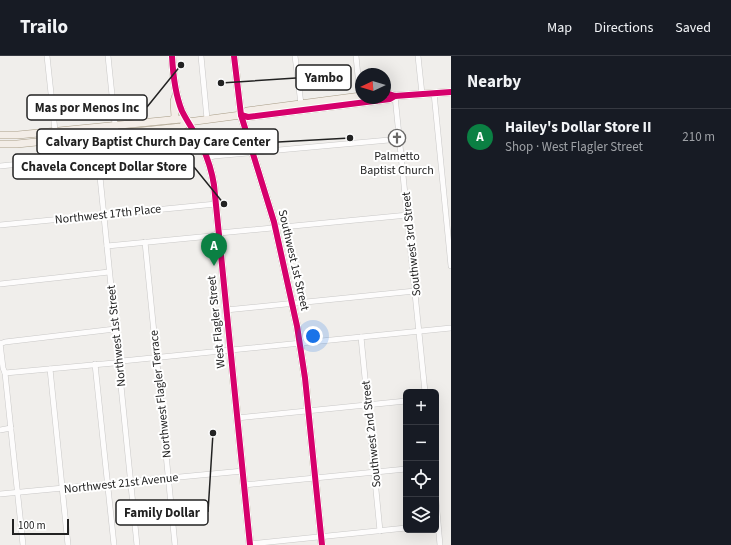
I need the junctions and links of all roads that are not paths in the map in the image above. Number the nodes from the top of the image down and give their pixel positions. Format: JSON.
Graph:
{"nodes":[{"id":1,"x":47,"y":56,"type":"edge"},
{"id":2,"x":108,"y":56,"type":"edge"},
{"id":3,"x":172,"y":56,"type":"edge"},
{"id":4,"x":201,"y":56,"type":"edge"},
{"id":5,"x":234,"y":56,"type":"edge"},
{"id":6,"x":296,"y":56,"type":"edge"},
{"id":7,"x":356,"y":56,"type":"edge"},
{"id":8,"x":418,"y":56,"type":"edge"},
{"id":9,"x":358,"y":68,"type":"edge"},
{"id":10,"x":451,"y":92,"type":"edge"},
{"id":11,"x":176,"y":93,"type":"junction"},
{"id":12,"x":434,"y":93,"type":"junction"},
{"id":13,"x":422,"y":94,"type":"junction"},
{"id":14,"x":391,"y":95,"type":"edge"},
{"id":15,"x":395,"y":96,"type":"junction"},
{"id":16,"x":355,"y":97,"type":"edge"},
{"id":17,"x":354,"y":103,"type":"joint"},
{"id":18,"x":303,"y":107,"type":"junction"},
{"id":19,"x":241,"y":115,"type":"junction"},
{"id":20,"x":255,"y":116,"type":"junction"},
{"id":21,"x":173,"y":119,"type":"junction"},
{"id":22,"x":207,"y":119,"type":"junction"},
{"id":23,"x":188,"y":122,"type":"junction"},
{"id":24,"x":115,"y":125,"type":"junction"},
{"id":25,"x":95,"y":127,"type":"junction"},
{"id":26,"x":55,"y":131,"type":"junction"},
{"id":27,"x":116,"y":134,"type":"junction"},
{"id":28,"x":0,"y":135,"type":"edge"},
{"id":29,"x":96,"y":136,"type":"junction"},
{"id":30,"x":249,"y":138,"type":"junction"},
{"id":31,"x":400,"y":139,"type":"junction"},
{"id":32,"x":56,"y":140,"type":"junction"},
{"id":33,"x":0,"y":144,"type":"edge"},
{"id":34,"x":200,"y":144,"type":"junction"},
{"id":35,"x":254,"y":153,"type":"junction"},
{"id":36,"x":98,"y":156,"type":"junction"},
{"id":37,"x":207,"y":158,"type":"junction"},
{"id":38,"x":0,"y":166,"type":"edge"},
{"id":39,"x":216,"y":204,"type":"junction"},
{"id":40,"x":448,"y":211,"type":"edge"},
{"id":41,"x":104,"y":215,"type":"junction"},
{"id":42,"x":408,"y":215,"type":"junction"},
{"id":43,"x":0,"y":225,"type":"edge"},
{"id":44,"x":276,"y":228,"type":"junction"},
{"id":45,"x":219,"y":233,"type":"junction"},
{"id":46,"x":145,"y":242,"type":"junction"},
{"id":47,"x":107,"y":246,"type":"junction"},
{"id":48,"x":451,"y":266,"type":"edge"},
{"id":49,"x":109,"y":272,"type":"junction"},
{"id":50,"x":0,"y":284,"type":"edge"},
{"id":51,"x":415,"y":291,"type":"junction"},
{"id":52,"x":293,"y":303,"type":"junction"},
{"id":53,"x":226,"y":310,"type":"junction"},
{"id":54,"x":451,"y":328,"type":"edge"},
{"id":55,"x":115,"y":329,"type":"junction"},
{"id":56,"x":419,"y":332,"type":"junction"},
{"id":57,"x":361,"y":337,"type":"junction"},
{"id":58,"x":0,"y":344,"type":"edge"},
{"id":59,"x":300,"y":344,"type":"junction"},
{"id":60,"x":230,"y":350,"type":"junction"},
{"id":61,"x":156,"y":357,"type":"junction"},
{"id":62,"x":118,"y":361,"type":"junction"},
{"id":63,"x":95,"y":364,"type":"junction"},
{"id":64,"x":50,"y":369,"type":"junction"},
{"id":65,"x":5,"y":374,"type":"junction"},
{"id":66,"x":425,"y":389,"type":"edge"},
{"id":67,"x":403,"y":401,"type":"edge"},
{"id":68,"x":368,"y":405,"type":"junction"},
{"id":69,"x":308,"y":411,"type":"junction"},
{"id":70,"x":237,"y":418,"type":"junction"},
{"id":71,"x":10,"y":428,"type":"junction"},
{"id":72,"x":0,"y":430,"type":"edge"},
{"id":73,"x":403,"y":469,"type":"edge"},
{"id":74,"x":243,"y":471,"type":"junction"},
{"id":75,"x":375,"y":472,"type":"junction"},
{"id":76,"x":315,"y":478,"type":"junction"},
{"id":77,"x":168,"y":479,"type":"junction"},
{"id":78,"x":131,"y":482,"type":"junction"},
{"id":79,"x":108,"y":484,"type":"junction"},
{"id":80,"x":244,"y":485,"type":"junction"},
{"id":81,"x":62,"y":489,"type":"junction"},
{"id":82,"x":17,"y":493,"type":"junction"},
{"id":83,"x":0,"y":494,"type":"edge"},
{"id":84,"x":403,"y":528,"type":"edge"},
{"id":85,"x":380,"y":531,"type":"junction"},
{"id":86,"x":438,"y":533,"type":"edge"},
{"id":87,"x":321,"y":537,"type":"junction"},
{"id":88,"x":250,"y":544,"type":"edge"},
{"id":89,"x":23,"y":545,"type":"edge"},
{"id":90,"x":68,"y":545,"type":"edge"},
{"id":91,"x":114,"y":545,"type":"edge"},
{"id":92,"x":137,"y":545,"type":"edge"},
{"id":93,"x":175,"y":545,"type":"edge"},
{"id":94,"x":322,"y":545,"type":"edge"},
{"id":95,"x":440,"y":545,"type":"edge"}],
"edges":[{"from":1,"to":26,"type":"street"},
{"from":2,"to":24,"type":"street"},
{"from":3,"to":11,"type":"main road","name":"West Flagler Street"},
{"from":4,"to":22,"type":"street"},
{"from":5,"to":19,"type":"main road","name":"Southwest 1st Street"},
{"from":6,"to":18,"type":"street"},
{"from":7,"to":9,"type":"street"},
{"from":8,"to":13,"type":"street"},
{"from":10,"to":12,"type":"main road"},
{"from":11,"to":21,"type":"main road"},
{"from":11,"to":23,"type":"main road","name":"West Flagler Street"},
{"from":12,"to":13,"type":"main road"},
{"from":12,"to":40,"type":"street"},
{"from":13,"to":15,"type":"main road"},
{"from":14,"to":15,"type":"main road"},
{"from":15,"to":17,"type":"main road"},
{"from":15,"to":31,"type":"street","name":"Southwest 3rd Street"},
{"from":16,"to":18,"type":"main road"},
{"from":17,"to":18,"type":"main road"},
{"from":18,"to":19,"type":"main road"},
{"from":18,"to":20,"type":"main road"},
{"from":19,"to":20,"type":"main road"},
{"from":19,"to":22,"type":"main road"},
{"from":19,"to":30,"type":"main road","name":"Southwest 1st Street"},
{"from":20,"to":30,"type":"main road"},
{"from":21,"to":23,"type":"main road"},
{"from":21,"to":24,"type":"main road"},
{"from":22,"to":23,"type":"main road"},
{"from":23,"to":27,"type":"main road"},
{"from":23,"to":34,"type":"main road","name":"West Flagler Street"},
{"from":24,"to":25,"type":"main road"},
{"from":24,"to":27,"type":"street"},
{"from":25,"to":26,"type":"main road"},
{"from":25,"to":29,"type":"street","name":"Northwest 1st Street"},
{"from":26,"to":28,"type":"main road"},
{"from":26,"to":32,"type":"street"},
{"from":27,"to":29,"type":"main road"},
{"from":29,"to":32,"type":"main road"},
{"from":29,"to":36,"type":"street","name":"Northwest 1st Street"},
{"from":30,"to":35,"type":"main road","name":"Southwest 1st Street"},
{"from":31,"to":35,"type":"street"},
{"from":31,"to":42,"type":"street","name":"Southwest 3rd Street"},
{"from":32,"to":33,"type":"main road"},
{"from":34,"to":36,"type":"street"},
{"from":34,"to":37,"type":"main road","name":"West Flagler Street"},
{"from":35,"to":37,"type":"street"},
{"from":35,"to":44,"type":"main road","name":"Southwest 1st Street"},
{"from":36,"to":38,"type":"street"},
{"from":36,"to":41,"type":"street","name":"Northwest 1st Street"},
{"from":37,"to":39,"type":"main road","name":"West Flagler Street"},
{"from":39,"to":41,"type":"street","name":"Northwest 17th Place"},
{"from":39,"to":45,"type":"main road","name":"West Flagler Street"},
{"from":40,"to":48,"type":"street"},
{"from":41,"to":43,"type":"street","name":"Northwest 17th Place"},
{"from":41,"to":47,"type":"street","name":"Northwest 1st Street"},
{"from":42,"to":44,"type":"street"},
{"from":42,"to":51,"type":"street","name":"Southwest 3rd Street"},
{"from":44,"to":45,"type":"street"},
{"from":44,"to":52,"type":"main road","name":"Southwest 1st Street"},
{"from":45,"to":46,"type":"street"},
{"from":45,"to":53,"type":"main road","name":"West Flagler Street"},
{"from":46,"to":47,"type":"street"},
{"from":46,"to":61,"type":"street","name":"Northwest Flagler Terrace"},
{"from":47,"to":49,"type":"street","name":"Northwest 1st Street"},
{"from":49,"to":50,"type":"street"},
{"from":49,"to":55,"type":"street","name":"Northwest 1st Street"},
{"from":51,"to":52,"type":"street"},
{"from":51,"to":56,"type":"street","name":"Southwest 3rd Street"},
{"from":52,"to":53,"type":"street"},
{"from":52,"to":59,"type":"main road","name":"Southwest 1st Street"},
{"from":53,"to":60,"type":"main road","name":"West Flagler Street"},
{"from":54,"to":56,"type":"street"},
{"from":55,"to":58,"type":"street"},
{"from":55,"to":62,"type":"street","name":"Northwest 1st Street"},
{"from":56,"to":57,"type":"street"},
{"from":56,"to":66,"type":"street","name":"Southwest 3rd Street"},
{"from":57,"to":59,"type":"street"},
{"from":57,"to":68,"type":"street","name":"Southwest 2nd Street"},
{"from":58,"to":65,"type":"street"},
{"from":59,"to":60,"type":"street"},
{"from":59,"to":69,"type":"main road","name":"Southwest 1st Street"},
{"from":60,"to":61,"type":"street"},
{"from":60,"to":70,"type":"main road","name":"West Flagler Street"},
{"from":61,"to":62,"type":"street"},
{"from":61,"to":77,"type":"street","name":"Northwest Flagler Terrace"},
{"from":62,"to":63,"type":"street"},
{"from":62,"to":78,"type":"street","name":"Northwest 1st Street"},
{"from":63,"to":64,"type":"street"},
{"from":63,"to":79,"type":"street"},
{"from":64,"to":65,"type":"street"},
{"from":64,"to":81,"type":"street"},
{"from":65,"to":71,"type":"street"},
{"from":67,"to":68,"type":"street"},
{"from":68,"to":69,"type":"street"},
{"from":68,"to":75,"type":"street","name":"Southwest 2nd Street"},
{"from":69,"to":70,"type":"street"},
{"from":69,"to":76,"type":"main road","name":"Southwest 1st Street"},
{"from":70,"to":74,"type":"main road","name":"West Flagler Street"},
{"from":71,"to":72,"type":"street"},
{"from":71,"to":82,"type":"street"},
{"from":73,"to":75,"type":"street"},
{"from":74,"to":77,"type":"street","name":"Northwest 21st Avenue"},
{"from":74,"to":80,"type":"main road","name":"West Flagler Street"},
{"from":75,"to":76,"type":"street"},
{"from":75,"to":85,"type":"street","name":"Southwest 2nd Street"},
{"from":76,"to":80,"type":"street"},
{"from":76,"to":87,"type":"main road","name":"Southwest 1st Street"},
{"from":77,"to":78,"type":"street","name":"Northwest 21st Avenue"},
{"from":77,"to":93,"type":"street","name":"Northwest Flagler Terrace"},
{"from":78,"to":79,"type":"street","name":"Northwest 21st Avenue"},
{"from":78,"to":92,"type":"street","name":"Northwest 1st Street"},
{"from":79,"to":81,"type":"street","name":"Northwest 21st Avenue"},
{"from":79,"to":91,"type":"street"},
{"from":80,"to":88,"type":"main road","name":"West Flagler Street"},
{"from":81,"to":82,"type":"street","name":"Northwest 21st Avenue"},
{"from":81,"to":90,"type":"street"},
{"from":82,"to":83,"type":"street","name":"Northwest 21st Avenue"},
{"from":82,"to":89,"type":"street"},
{"from":84,"to":85,"type":"street"},
{"from":85,"to":87,"type":"street"},
{"from":86,"to":95,"type":"street"},
{"from":87,"to":88,"type":"street"},
{"from":87,"to":94,"type":"main road","name":"Southwest 1st Street"}]}
